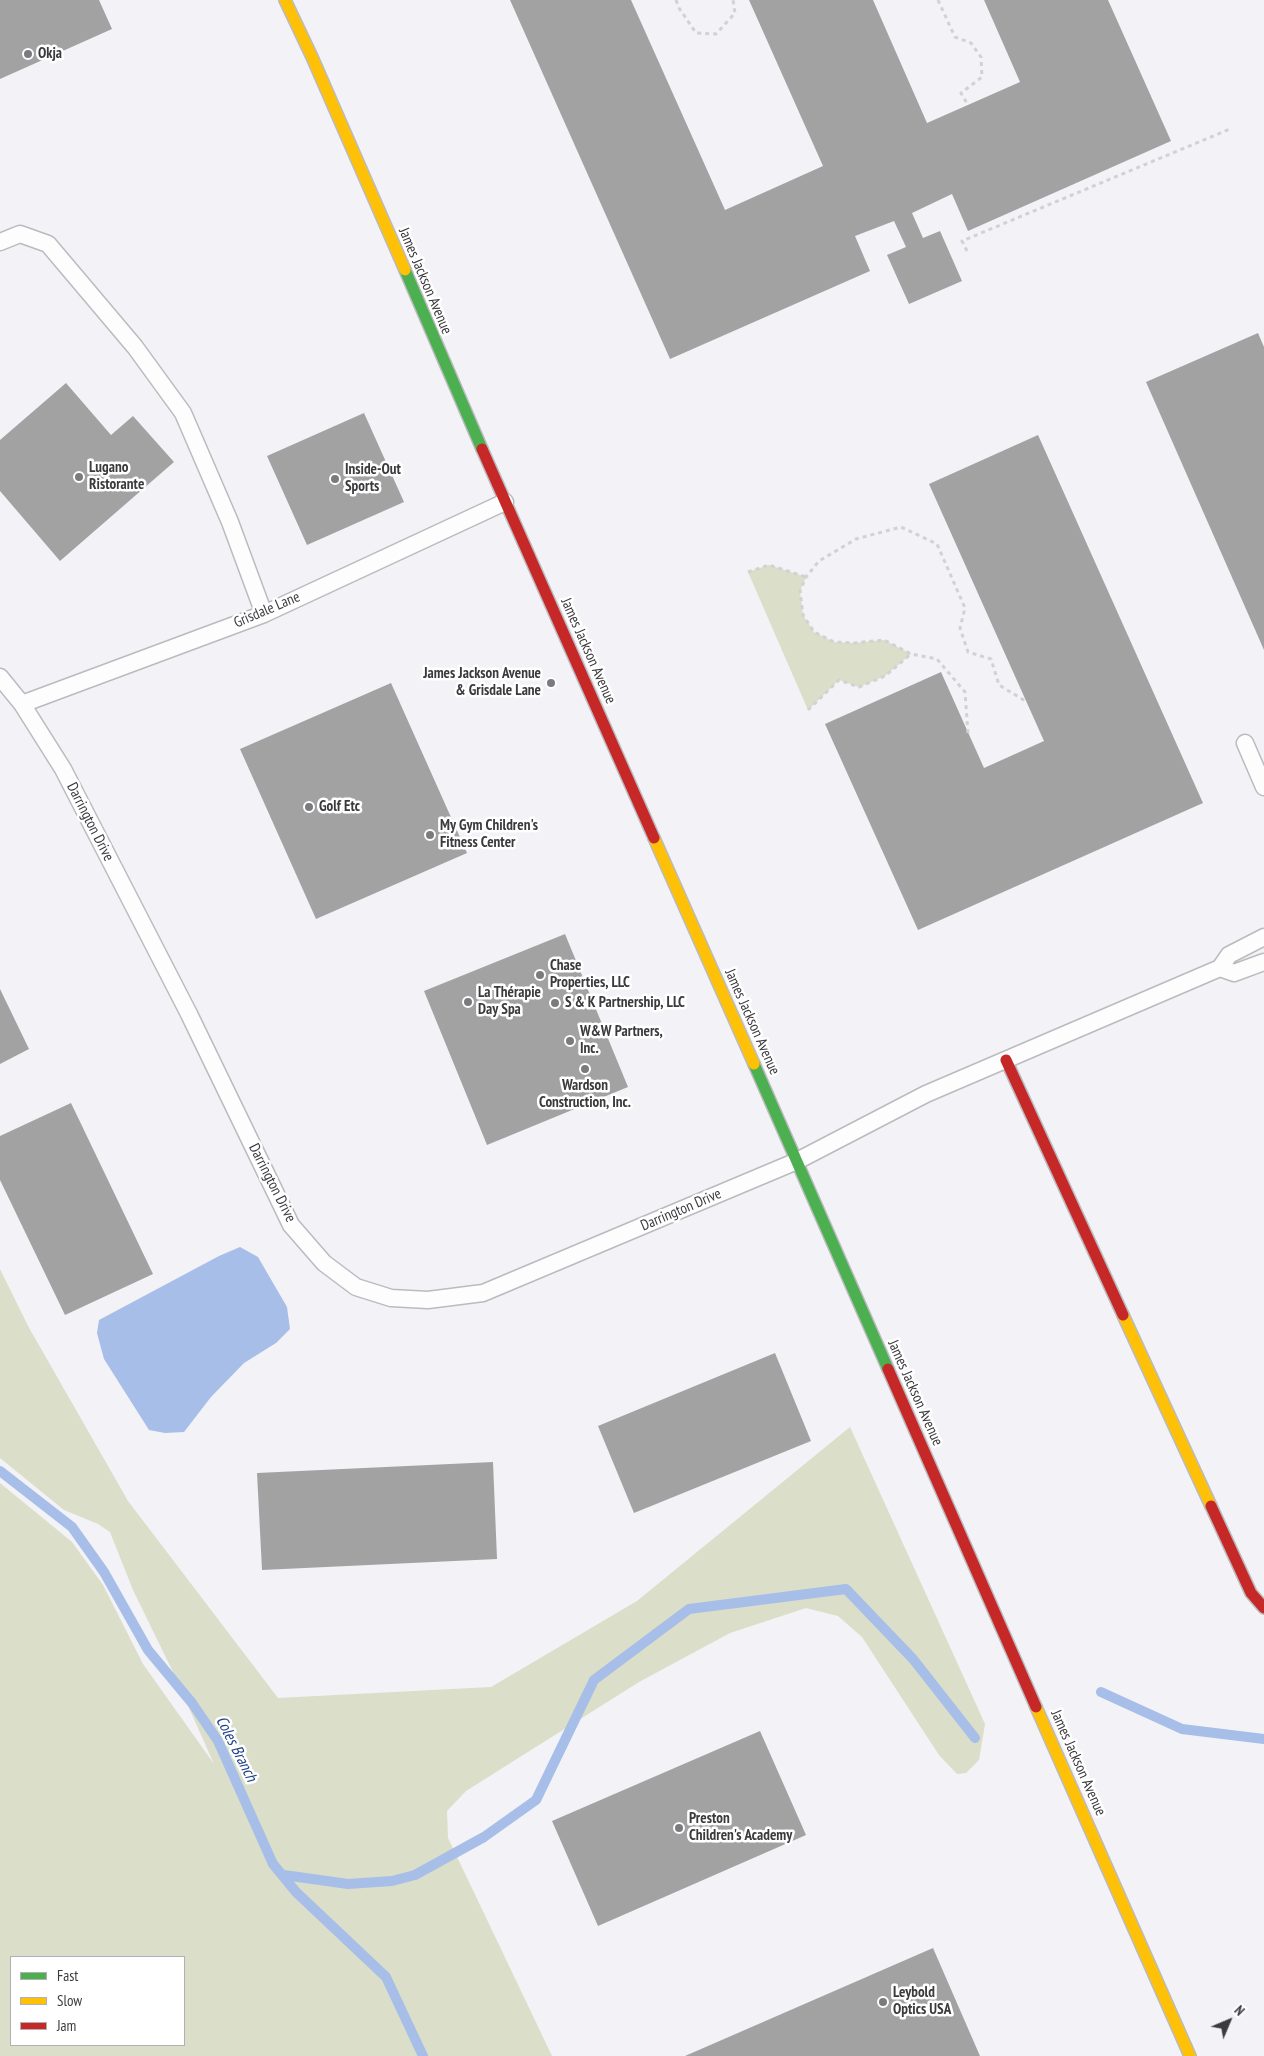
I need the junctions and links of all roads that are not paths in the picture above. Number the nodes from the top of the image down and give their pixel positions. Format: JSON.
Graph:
{"nodes":[{"id":1,"x":285,"y":0,"type":"edge"},
{"id":2,"x":0,"y":242,"type":"edge"},
{"id":3,"x":505,"y":502,"type":"junction"},
{"id":4,"x":264,"y":614,"type":"junction"},
{"id":5,"x":0,"y":677,"type":"edge"},
{"id":6,"x":22,"y":704,"type":"junction"},
{"id":7,"x":1245,"y":743,"type":"dead end"},
{"id":8,"x":1264,"y":787,"type":"edge"},
{"id":9,"x":1264,"y":937,"type":"edge"},
{"id":10,"x":1264,"y":962,"type":"edge"},
{"id":11,"x":1220,"y":968,"type":"junction"},
{"id":12,"x":1006,"y":1060,"type":"junction"},
{"id":13,"x":797,"y":1161,"type":"junction"},
{"id":14,"x":1264,"y":1608,"type":"edge"},
{"id":15,"x":1190,"y":2056,"type":"edge"}],
"edges":[{"from":1,"to":3,"type":"street","name":"James Jackson Avenue"},
{"from":2,"to":4,"type":"lane"},
{"from":3,"to":4,"type":"lane","name":"Grisdale Lane"},
{"from":3,"to":13,"type":"street","name":"James Jackson Avenue"},
{"from":4,"to":6,"type":"lane","name":"Grisdale Lane"},
{"from":5,"to":6,"type":"lane","name":"Darrington Drive"},
{"from":6,"to":13,"type":"lane","name":"Darrington Drive"},
{"from":7,"to":8,"type":"lane"},
{"from":9,"to":11,"type":"lane"},
{"from":10,"to":11,"type":"lane"},
{"from":11,"to":12,"type":"lane","name":"Darrington Drive"},
{"from":12,"to":13,"type":"lane","name":"Darrington Drive"},
{"from":12,"to":14,"type":"street"},
{"from":13,"to":15,"type":"street","name":"James Jackson Avenue"}]}
